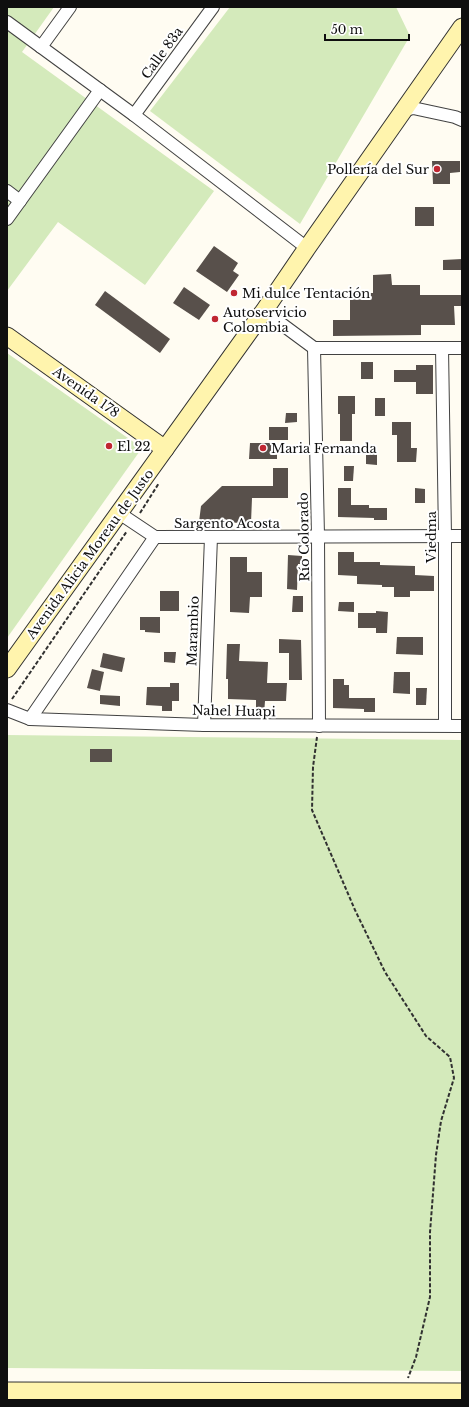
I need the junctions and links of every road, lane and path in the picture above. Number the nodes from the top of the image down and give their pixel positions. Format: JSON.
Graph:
{"nodes":[{"id":1,"x":70,"y":7,"type":"edge"},
{"id":2,"x":213,"y":7,"type":"edge"},
{"id":3,"x":7,"y":22,"type":"edge"},
{"id":4,"x":462,"y":27,"type":"edge"},
{"id":5,"x":41,"y":47,"type":"junction"},
{"id":6,"x":100,"y":90,"type":"junction"},
{"id":7,"x":402,"y":111,"type":"junction"},
{"id":8,"x":134,"y":115,"type":"junction"},
{"id":9,"x":460,"y":117,"type":"edge"},
{"id":10,"x":7,"y":191,"type":"edge"},
{"id":11,"x":20,"y":201,"type":"junction"},
{"id":12,"x":7,"y":219,"type":"edge"},
{"id":13,"x":306,"y":248,"type":"junction"},
{"id":14,"x":264,"y":311,"type":"junction"},
{"id":15,"x":7,"y":336,"type":"edge"},
{"id":16,"x":314,"y":348,"type":"junction"},
{"id":17,"x":442,"y":348,"type":"junction"},
{"id":18,"x":462,"y":348,"type":"edge"},
{"id":19,"x":165,"y":449,"type":"junction"},
{"id":20,"x":119,"y":513,"type":"junction"},
{"id":21,"x":318,"y":536,"type":"junction"},
{"id":22,"x":445,"y":536,"type":"junction"},
{"id":23,"x":462,"y":536,"type":"edge"},
{"id":24,"x":155,"y":537,"type":"junction"},
{"id":25,"x":211,"y":537,"type":"junction"},
{"id":26,"x":7,"y":669,"type":"edge"},
{"id":27,"x":7,"y":710,"type":"edge"},
{"id":28,"x":30,"y":719,"type":"junction"},
{"id":29,"x":204,"y":725,"type":"junction"},
{"id":30,"x":445,"y":725,"type":"junction"},
{"id":31,"x":319,"y":726,"type":"junction"},
{"id":32,"x":462,"y":726,"type":"edge"},
{"id":33,"x":7,"y":1391,"type":"edge"},
{"id":34,"x":402,"y":1392,"type":"junction"},
{"id":35,"x":115,"y":1395,"type":"edge"},
{"id":36,"x":452,"y":1395,"type":"edge"},
{"id":37,"x":345,"y":1396,"type":"edge"}],
"edges":[{"from":1,"to":5,"type":"street"},
{"from":2,"to":8,"type":"street","name":"Calle 83a"},
{"from":3,"to":5,"type":"street"},
{"from":4,"to":7,"type":"main road","name":"Avenida Alicia Moreau de Justo"},
{"from":5,"to":6,"type":"street"},
{"from":6,"to":8,"type":"street"},
{"from":6,"to":11,"type":"street"},
{"from":7,"to":9,"type":"street"},
{"from":7,"to":13,"type":"main road","name":"Avenida Alicia Moreau de Justo"},
{"from":8,"to":13,"type":"street"},
{"from":10,"to":11,"type":"street"},
{"from":11,"to":12,"type":"street"},
{"from":13,"to":14,"type":"main road","name":"Avenida Alicia Moreau de Justo"},
{"from":14,"to":16,"type":"street"},
{"from":14,"to":19,"type":"main road","name":"Avenida Alicia Moreau de Justo"},
{"from":15,"to":19,"type":"main road","name":"Avenida 178"},
{"from":16,"to":17,"type":"street"},
{"from":16,"to":21,"type":"street","name":"Río Colorado"},
{"from":17,"to":18,"type":"street"},
{"from":17,"to":22,"type":"street","name":"Viedma"},
{"from":19,"to":20,"type":"main road","name":"Avenida Alicia Moreau de Justo"},
{"from":20,"to":24,"type":"street"},
{"from":20,"to":26,"type":"main road","name":"Avenida Alicia Moreau de Justo"},
{"from":21,"to":22,"type":"street","name":"Sargento Acosta"},
{"from":21,"to":25,"type":"street","name":"Sargento Acosta"},
{"from":21,"to":31,"type":"street","name":"Río Colorado"},
{"from":22,"to":23,"type":"street","name":"Sargento Acosta"},
{"from":22,"to":30,"type":"street","name":"Viedma"},
{"from":24,"to":25,"type":"street","name":"Sargento Acosta"},
{"from":24,"to":28,"type":"street"},
{"from":25,"to":29,"type":"street","name":"Marambio"},
{"from":27,"to":28,"type":"street","name":"Nahel Huapi"},
{"from":28,"to":29,"type":"street","name":"Nahel Huapi"},
{"from":29,"to":31,"type":"street","name":"Nahel Huapi"},
{"from":30,"to":31,"type":"street","name":"Nahel Huapi"},
{"from":30,"to":32,"type":"street","name":"Nahel Huapi"},
{"from":31,"to":34,"type":"path"},
{"from":33,"to":35,"type":"main road"},
{"from":34,"to":36,"type":"main road"},
{"from":34,"to":37,"type":"main road"},
{"from":35,"to":37,"type":"main road"}]}
